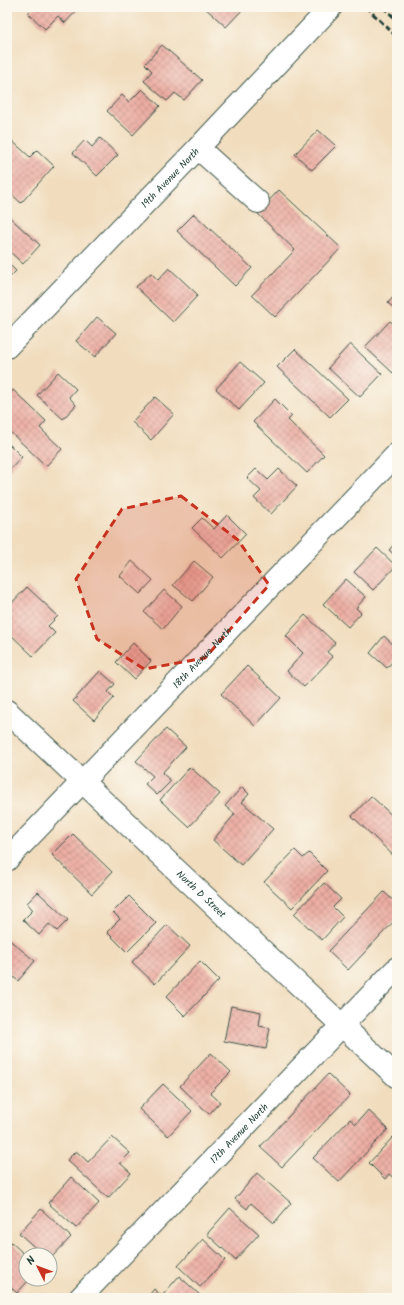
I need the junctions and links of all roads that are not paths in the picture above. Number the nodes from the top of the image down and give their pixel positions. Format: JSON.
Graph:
{"nodes":[{"id":1,"x":331,"y":7,"type":"edge"},
{"id":2,"x":198,"y":148,"type":"junction"},
{"id":3,"x":258,"y":202,"type":"dead end"},
{"id":4,"x":7,"y":347,"type":"edge"},
{"id":5,"x":397,"y":454,"type":"edge"},
{"id":6,"x":7,"y":711,"type":"edge"},
{"id":7,"x":83,"y":782,"type":"junction"},
{"id":8,"x":7,"y":860,"type":"edge"},
{"id":9,"x":397,"y":968,"type":"edge"},
{"id":10,"x":342,"y":1025,"type":"junction"},
{"id":11,"x":397,"y":1077,"type":"edge"},
{"id":12,"x":80,"y":1298,"type":"edge"}],
"edges":[{"from":1,"to":2,"type":"street","name":"19th Avenue North"},
{"from":2,"to":3,"type":"street"},
{"from":2,"to":4,"type":"street","name":"19th Avenue North"},
{"from":5,"to":7,"type":"street","name":"18th Avenue North"},
{"from":6,"to":7,"type":"street","name":"North D Street"},
{"from":7,"to":8,"type":"street","name":"18th Avenue North"},
{"from":7,"to":10,"type":"street","name":"North D Street"},
{"from":9,"to":10,"type":"street","name":"17th Avenue North"},
{"from":10,"to":11,"type":"street","name":"North D Street"},
{"from":10,"to":12,"type":"street","name":"17th Avenue North"}]}
